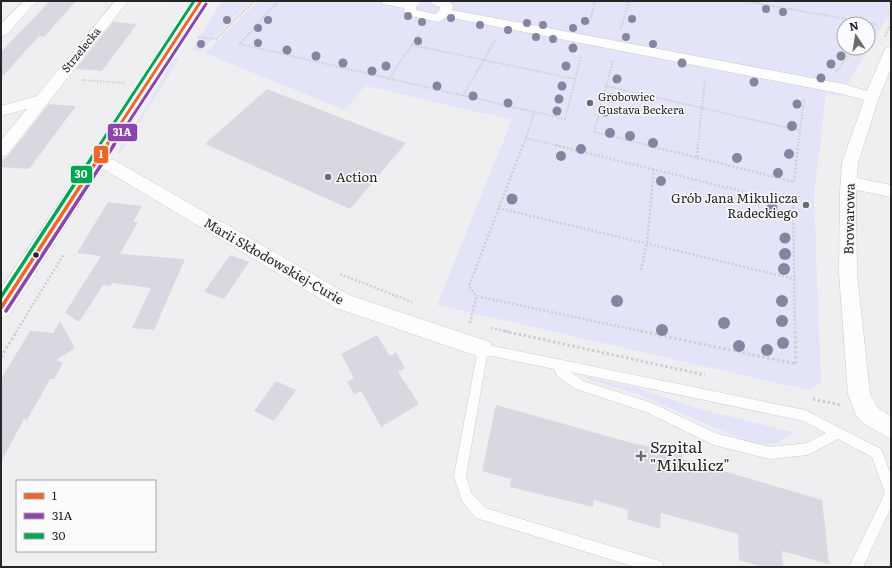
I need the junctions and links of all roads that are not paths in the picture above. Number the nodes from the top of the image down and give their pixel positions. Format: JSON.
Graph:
{"nodes":[{"id":1,"x":31,"y":1,"type":"edge"},
{"id":2,"x":122,"y":1,"type":"edge"},
{"id":3,"x":201,"y":1,"type":"edge"},
{"id":4,"x":387,"y":1,"type":"edge"},
{"id":5,"x":436,"y":1,"type":"edge"},
{"id":6,"x":413,"y":3,"type":"edge"},
{"id":7,"x":445,"y":13,"type":"junction"},
{"id":8,"x":1,"y":32,"type":"edge"},
{"id":9,"x":891,"y":52,"type":"edge"},
{"id":10,"x":872,"y":97,"type":"junction"},
{"id":11,"x":41,"y":100,"type":"junction"},
{"id":12,"x":1,"y":111,"type":"edge"},
{"id":13,"x":1,"y":150,"type":"edge"},
{"id":14,"x":96,"y":163,"type":"junction"},
{"id":15,"x":849,"y":182,"type":"junction"},
{"id":16,"x":891,"y":192,"type":"edge"},
{"id":17,"x":1,"y":308,"type":"edge"},
{"id":18,"x":483,"y":349,"type":"junction"},
{"id":19,"x":557,"y":364,"type":"junction"},
{"id":20,"x":891,"y":428,"type":"edge"},
{"id":21,"x":838,"y":433,"type":"junction"},
{"id":22,"x":658,"y":567,"type":"edge"},
{"id":23,"x":856,"y":567,"type":"edge"}],
"edges":[{"from":1,"to":8,"type":"street"},
{"from":2,"to":11,"type":"street","name":"Strzelecka"},
{"from":3,"to":14,"type":"main road"},
{"from":4,"to":6,"type":"street"},
{"from":5,"to":7,"type":"street"},
{"from":6,"to":7,"type":"street"},
{"from":7,"to":10,"type":"street"},
{"from":9,"to":10,"type":"street","name":"Browarowa"},
{"from":10,"to":15,"type":"street","name":"Browarowa"},
{"from":11,"to":12,"type":"street"},
{"from":11,"to":13,"type":"street","name":"Strzelecka"},
{"from":14,"to":17,"type":"main road"},
{"from":14,"to":18,"type":"street","name":"Marii Skłodowskiej-Curie"},
{"from":15,"to":16,"type":"street"},
{"from":15,"to":20,"type":"street","name":"Browarowa"},
{"from":18,"to":19,"type":"lane"},
{"from":18,"to":22,"type":"lane"},
{"from":19,"to":21,"type":"lane"},
{"from":19,"to":21,"type":"lane"},
{"from":21,"to":23,"type":"lane"}]}
